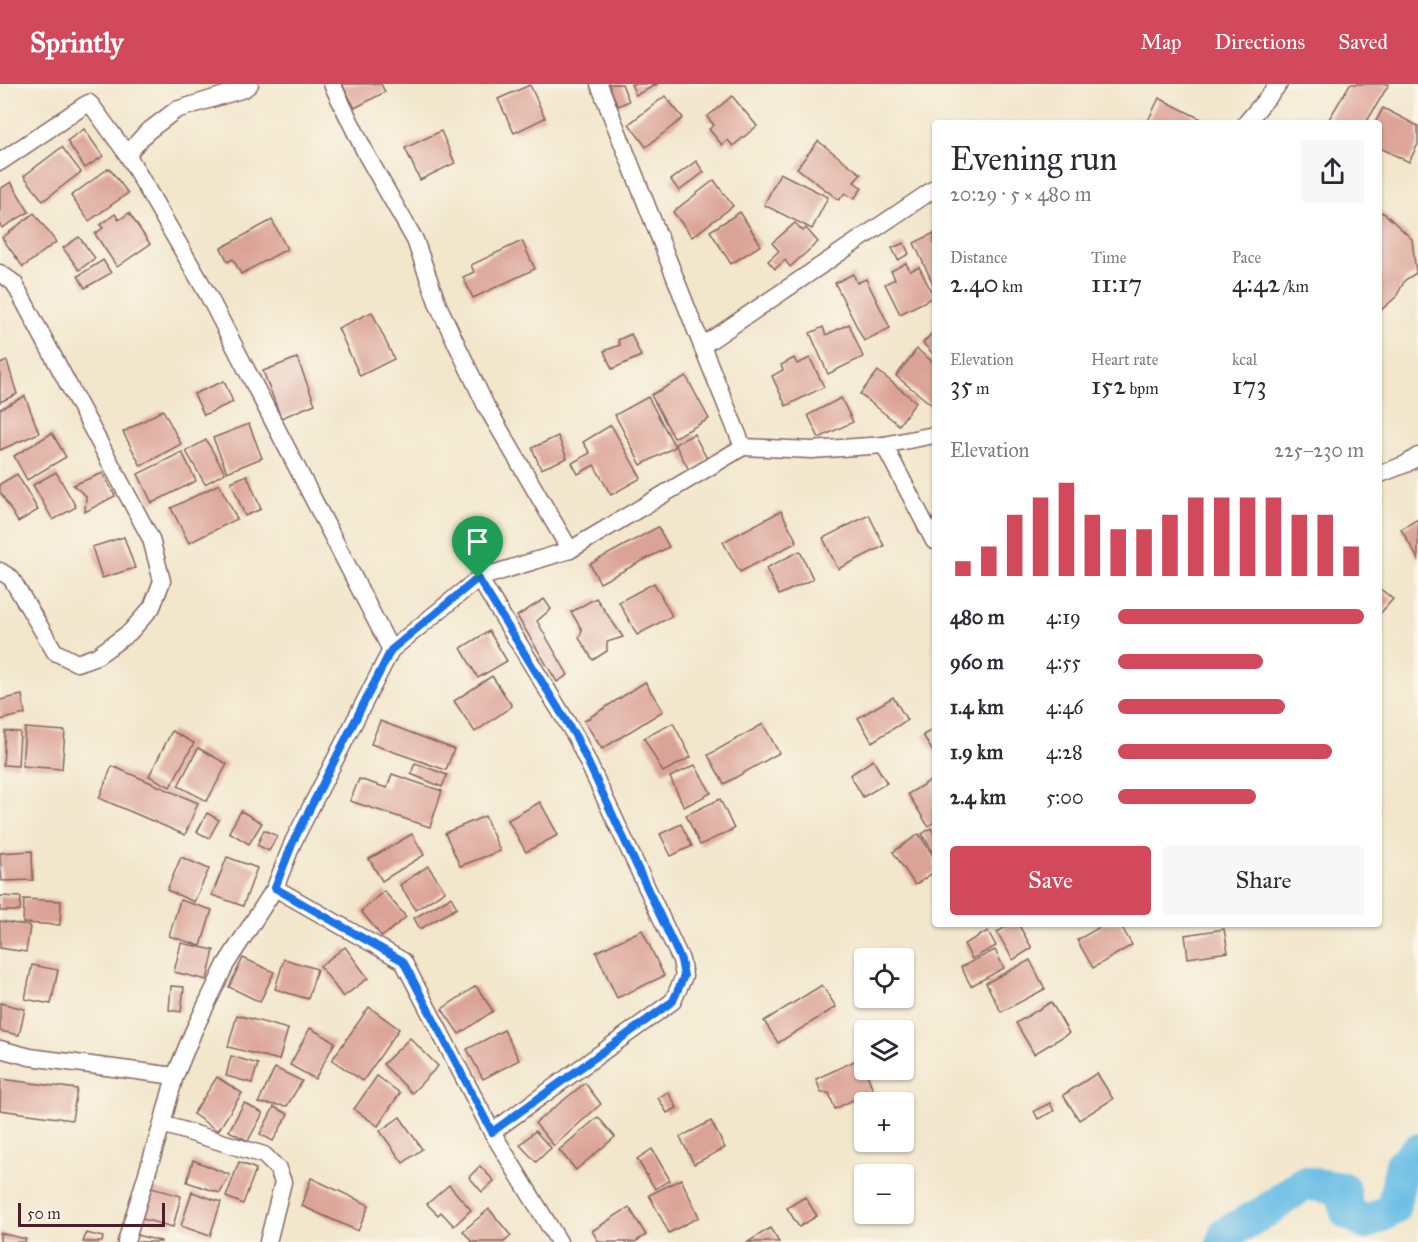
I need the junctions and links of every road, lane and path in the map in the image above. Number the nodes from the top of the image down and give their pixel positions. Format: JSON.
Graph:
{"nodes":[{"id":1,"x":250,"y":84,"type":"edge"},
{"id":2,"x":332,"y":84,"type":"edge"},
{"id":3,"x":599,"y":84,"type":"edge"},
{"id":4,"x":1279,"y":84,"type":"edge"},
{"id":5,"x":1249,"y":120,"type":"edge"},
{"id":6,"x":127,"y":154,"type":"junction"},
{"id":7,"x":0,"y":162,"type":"edge"},
{"id":8,"x":932,"y":190,"type":"edge"},
{"id":9,"x":0,"y":273,"type":"edge"},
{"id":10,"x":702,"y":346,"type":"junction"},
{"id":11,"x":932,"y":435,"type":"edge"},
{"id":12,"x":884,"y":446,"type":"junction"},
{"id":13,"x":743,"y":447,"type":"junction"},
{"id":14,"x":1418,"y":456,"type":"edge"},
{"id":15,"x":1382,"y":473,"type":"edge"},
{"id":16,"x":932,"y":537,"type":"edge"},
{"id":17,"x":570,"y":550,"type":"junction"},
{"id":18,"x":0,"y":571,"type":"edge"},
{"id":19,"x":478,"y":578,"type":"junction"},
{"id":20,"x":391,"y":650,"type":"junction"},
{"id":21,"x":275,"y":888,"type":"junction"},
{"id":22,"x":0,"y":1049,"type":"edge"},
{"id":23,"x":175,"y":1076,"type":"junction"},
{"id":24,"x":162,"y":1124,"type":"junction"},
{"id":25,"x":492,"y":1132,"type":"junction"},
{"id":26,"x":126,"y":1242,"type":"edge"},
{"id":27,"x":268,"y":1242,"type":"edge"},
{"id":28,"x":560,"y":1242,"type":"edge"}],
"edges":[{"from":1,"to":6,"type":"street"},
{"from":2,"to":17,"type":"street"},
{"from":3,"to":10,"type":"street"},
{"from":4,"to":5,"type":"street"},
{"from":6,"to":7,"type":"street"},
{"from":6,"to":20,"type":"street"},
{"from":8,"to":10,"type":"street"},
{"from":9,"to":18,"type":"street"},
{"from":10,"to":13,"type":"street"},
{"from":11,"to":12,"type":"street"},
{"from":12,"to":13,"type":"street"},
{"from":12,"to":16,"type":"street"},
{"from":13,"to":17,"type":"street"},
{"from":14,"to":15,"type":"street"},
{"from":17,"to":19,"type":"street"},
{"from":19,"to":20,"type":"street"},
{"from":19,"to":25,"type":"street"},
{"from":20,"to":21,"type":"street"},
{"from":21,"to":23,"type":"street"},
{"from":21,"to":25,"type":"street"},
{"from":22,"to":23,"type":"street"},
{"from":23,"to":24,"type":"street"},
{"from":24,"to":26,"type":"street"},
{"from":24,"to":27,"type":"street"},
{"from":25,"to":28,"type":"street"}]}
